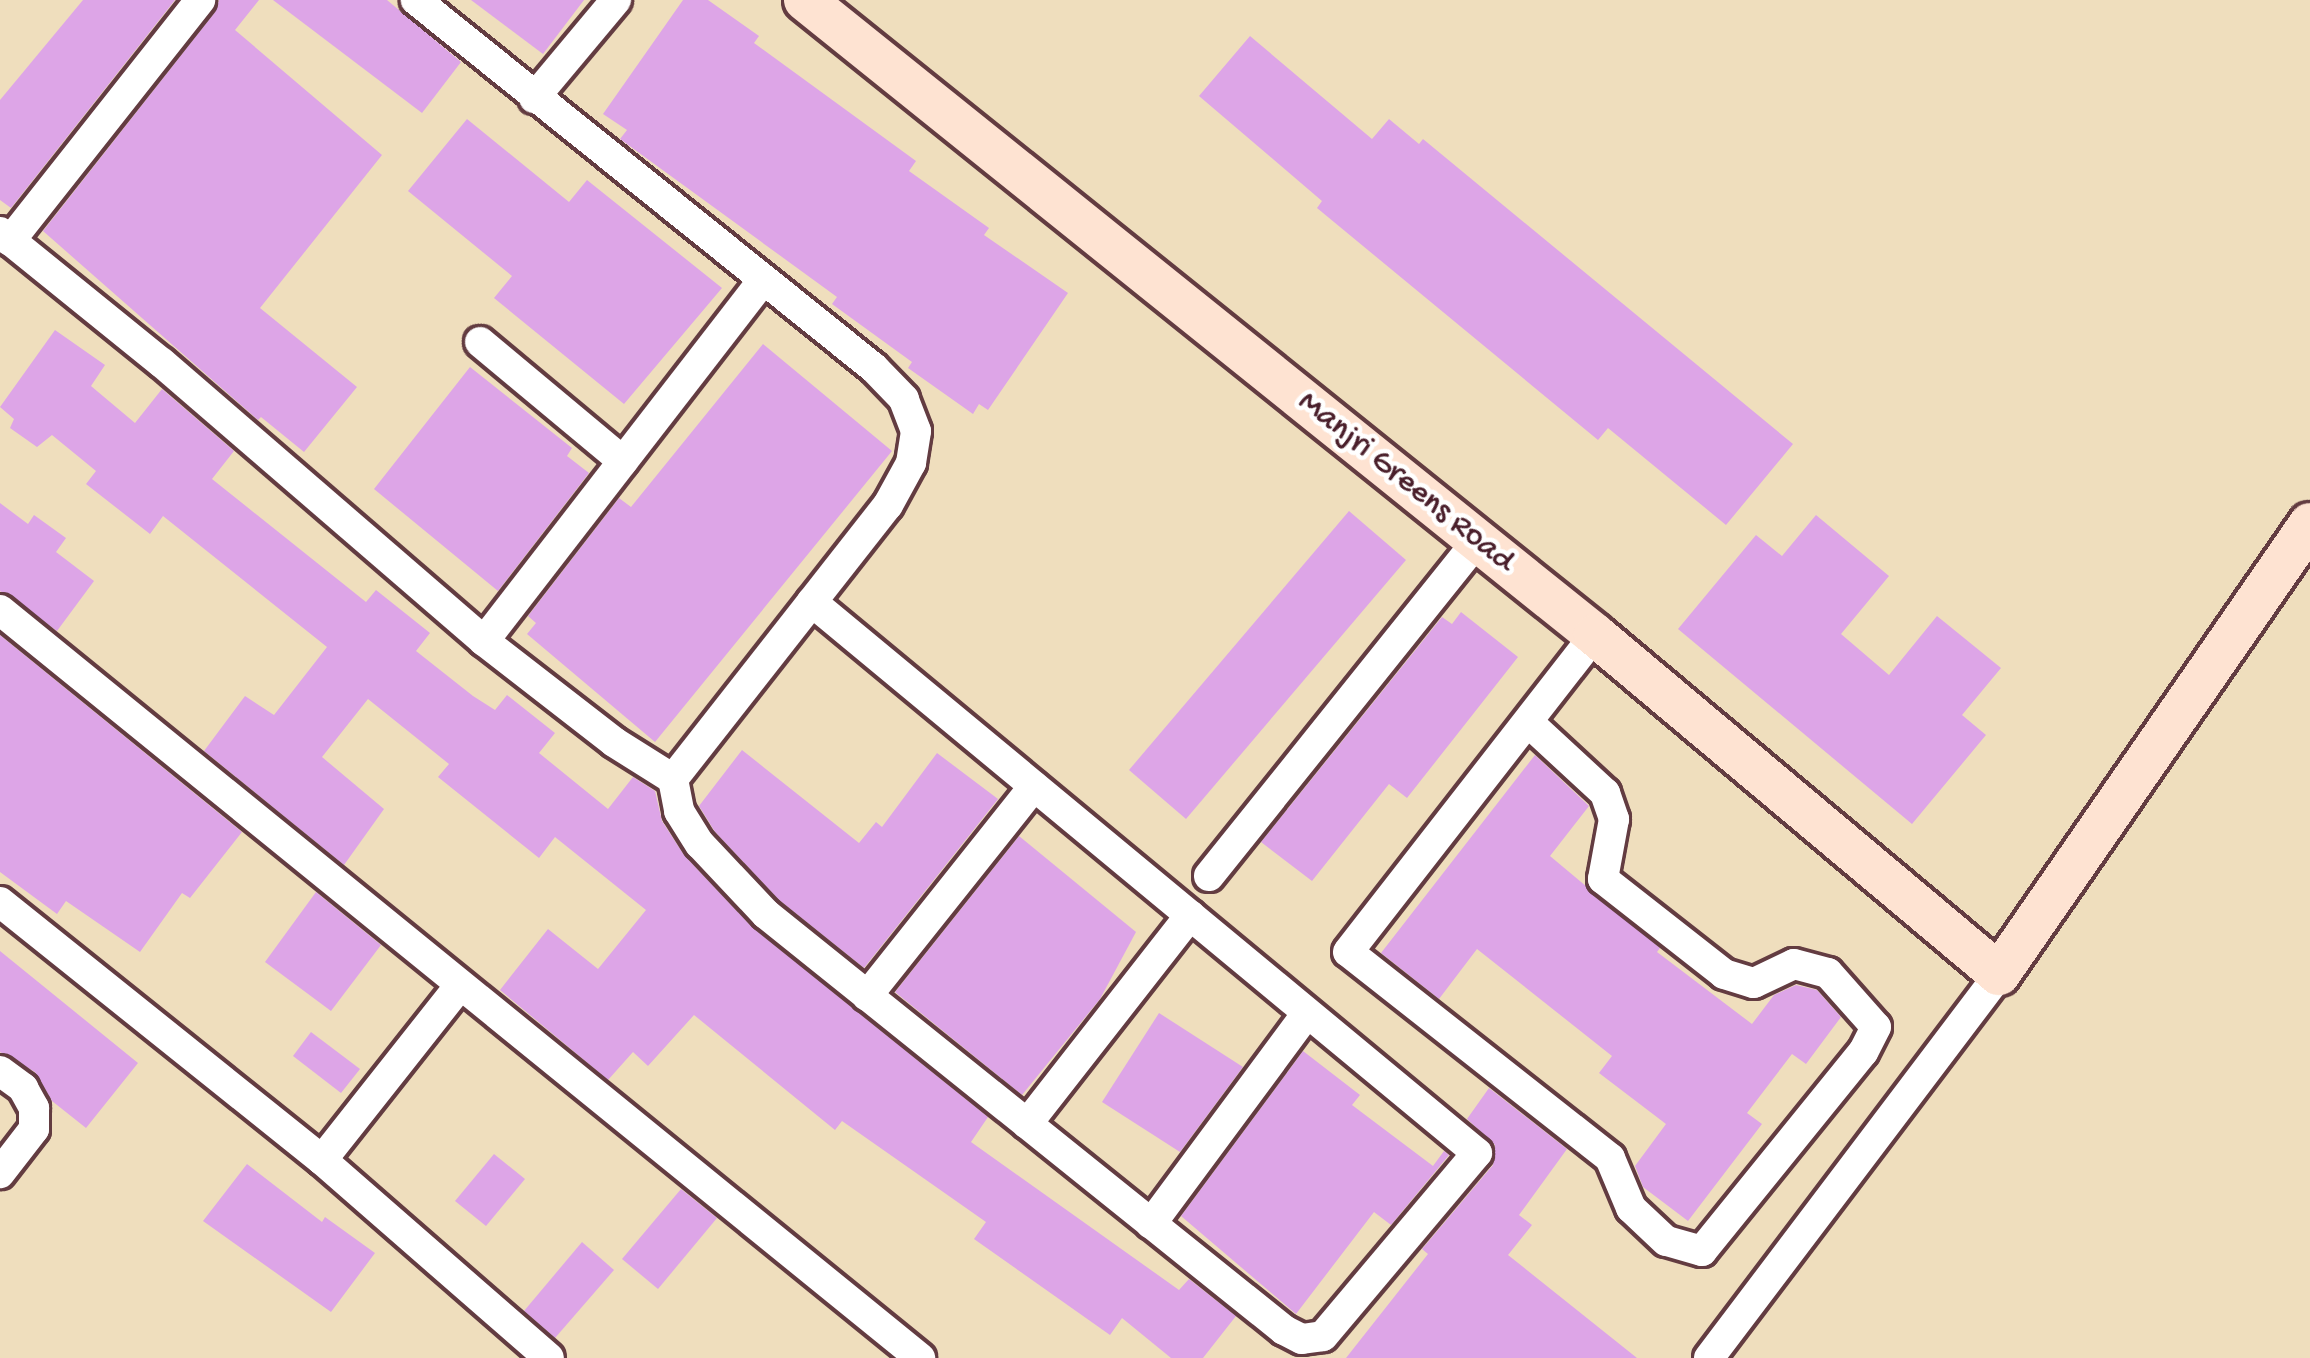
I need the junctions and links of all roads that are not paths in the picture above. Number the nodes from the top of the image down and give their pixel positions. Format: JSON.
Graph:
{"nodes":[{"id":1,"x":200,"y":0,"type":"edge"},
{"id":2,"x":416,"y":0,"type":"edge"},
{"id":3,"x":616,"y":0,"type":"edge"},
{"id":4,"x":805,"y":0,"type":"edge"},
{"id":5,"x":534,"y":98,"type":"junction"},
{"id":6,"x":5,"y":237,"type":"edge"},
{"id":7,"x":763,"y":280,"type":"junction"},
{"id":8,"x":480,"y":342,"type":"dead end"},
{"id":9,"x":623,"y":461,"type":"junction"},
{"id":10,"x":2310,"y":524,"type":"edge"},
{"id":11,"x":1477,"y":542,"type":"junction"},
{"id":12,"x":812,"y":602,"type":"junction"},
{"id":13,"x":0,"y":610,"type":"edge"},
{"id":14,"x":1595,"y":635,"type":"junction"},
{"id":15,"x":484,"y":641,"type":"junction"},
{"id":16,"x":1528,"y":722,"type":"junction"},
{"id":17,"x":673,"y":779,"type":"junction"},
{"id":18,"x":1034,"y":786,"type":"junction"},
{"id":19,"x":1209,"y":876,"type":"dead end"},
{"id":20,"x":0,"y":902,"type":"edge"},
{"id":21,"x":1190,"y":915,"type":"junction"},
{"id":22,"x":1999,"y":974,"type":"junction"},
{"id":23,"x":460,"y":985,"type":"junction"},
{"id":24,"x":867,"y":996,"type":"junction"},
{"id":25,"x":1307,"y":1012,"type":"junction"},
{"id":26,"x":0,"y":1071,"type":"edge"},
{"id":27,"x":1027,"y":1124,"type":"junction"},
{"id":28,"x":322,"y":1160,"type":"junction"},
{"id":29,"x":0,"y":1173,"type":"edge"},
{"id":30,"x":1150,"y":1224,"type":"junction"},
{"id":31,"x":908,"y":1355,"type":"edge"},
{"id":32,"x":549,"y":1358,"type":"edge"},
{"id":33,"x":1709,"y":1358,"type":"edge"}],
"edges":[{"from":1,"to":6,"type":"street"},
{"from":2,"to":5,"type":"street"},
{"from":3,"to":5,"type":"street"},
{"from":4,"to":11,"type":"street","name":"Manjri Greens Road"},
{"from":5,"to":7,"type":"street"},
{"from":6,"to":15,"type":"street"},
{"from":7,"to":9,"type":"street"},
{"from":7,"to":12,"type":"street"},
{"from":8,"to":9,"type":"street"},
{"from":9,"to":15,"type":"street"},
{"from":10,"to":22,"type":"street"},
{"from":11,"to":14,"type":"street","name":"Manjri Greens Road"},
{"from":11,"to":19,"type":"street"},
{"from":12,"to":17,"type":"street"},
{"from":12,"to":18,"type":"street"},
{"from":13,"to":23,"type":"street"},
{"from":14,"to":16,"type":"street"},
{"from":14,"to":22,"type":"street","name":"Manjri Greens Road"},
{"from":15,"to":17,"type":"street"},
{"from":16,"to":16,"type":"street"},
{"from":17,"to":24,"type":"street"},
{"from":18,"to":21,"type":"street"},
{"from":18,"to":24,"type":"street"},
{"from":20,"to":28,"type":"street"},
{"from":21,"to":25,"type":"street"},
{"from":21,"to":27,"type":"street"},
{"from":22,"to":33,"type":"street"},
{"from":23,"to":28,"type":"street"},
{"from":23,"to":31,"type":"street"},
{"from":24,"to":27,"type":"street"},
{"from":25,"to":30,"type":"street"},
{"from":25,"to":30,"type":"street"},
{"from":26,"to":29,"type":"street"},
{"from":27,"to":30,"type":"street"},
{"from":28,"to":32,"type":"street"}]}
